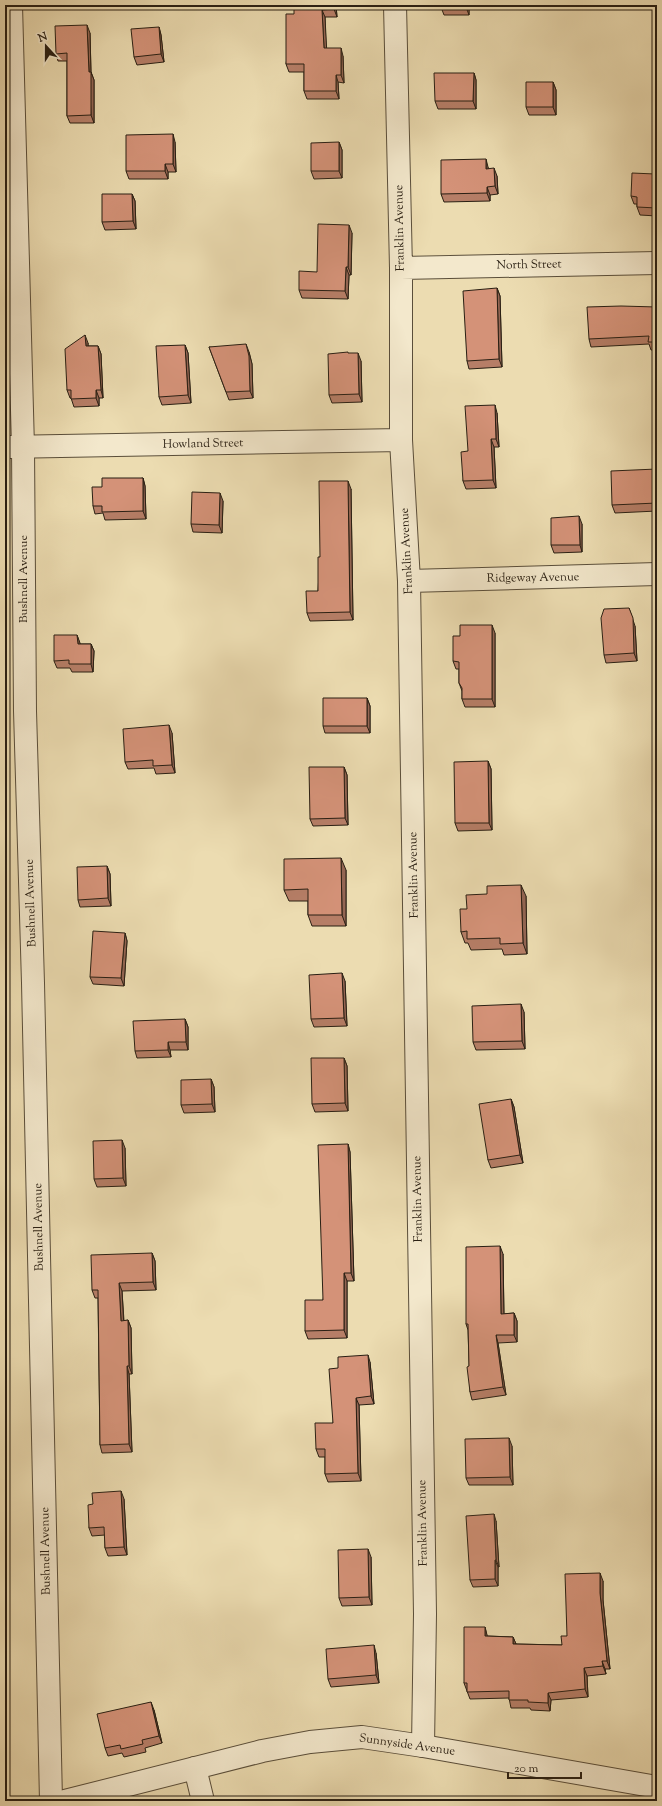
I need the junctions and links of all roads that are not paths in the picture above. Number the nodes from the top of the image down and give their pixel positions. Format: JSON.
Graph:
{"nodes":[{"id":1,"x":11,"y":5,"type":"edge"},
{"id":2,"x":395,"y":5,"type":"edge"},
{"id":3,"x":657,"y":262,"type":"edge"},
{"id":4,"x":401,"y":268,"type":"junction"},
{"id":5,"x":401,"y":440,"type":"junction"},
{"id":6,"x":14,"y":447,"type":"edge"},
{"id":7,"x":657,"y":574,"type":"edge"},
{"id":8,"x":409,"y":581,"type":"junction"},
{"id":9,"x":423,"y":1746,"type":"junction"},
{"id":10,"x":195,"y":1768,"type":"junction"},
{"id":11,"x":657,"y":1787,"type":"edge"},
{"id":12,"x":51,"y":1801,"type":"edge"},
{"id":13,"x":65,"y":1801,"type":"edge"},
{"id":14,"x":203,"y":1801,"type":"edge"}],
"edges":[{"from":1,"to":6,"type":"street","name":"Bushnell Avenue"},
{"from":2,"to":4,"type":"street","name":"Franklin Avenue"},
{"from":3,"to":4,"type":"street","name":"North Street"},
{"from":4,"to":5,"type":"street","name":"Franklin Avenue"},
{"from":5,"to":6,"type":"street","name":"Howland Street"},
{"from":5,"to":8,"type":"street","name":"Franklin Avenue"},
{"from":6,"to":12,"type":"street","name":"Bushnell Avenue"},
{"from":7,"to":8,"type":"street","name":"Ridgeway Avenue"},
{"from":8,"to":9,"type":"street","name":"Franklin Avenue"},
{"from":9,"to":10,"type":"street","name":"Sunnyside Avenue"},
{"from":9,"to":11,"type":"street","name":"Sunnyside Avenue"},
{"from":10,"to":13,"type":"street","name":"Sunnyside Avenue"},
{"from":10,"to":14,"type":"street"}]}
